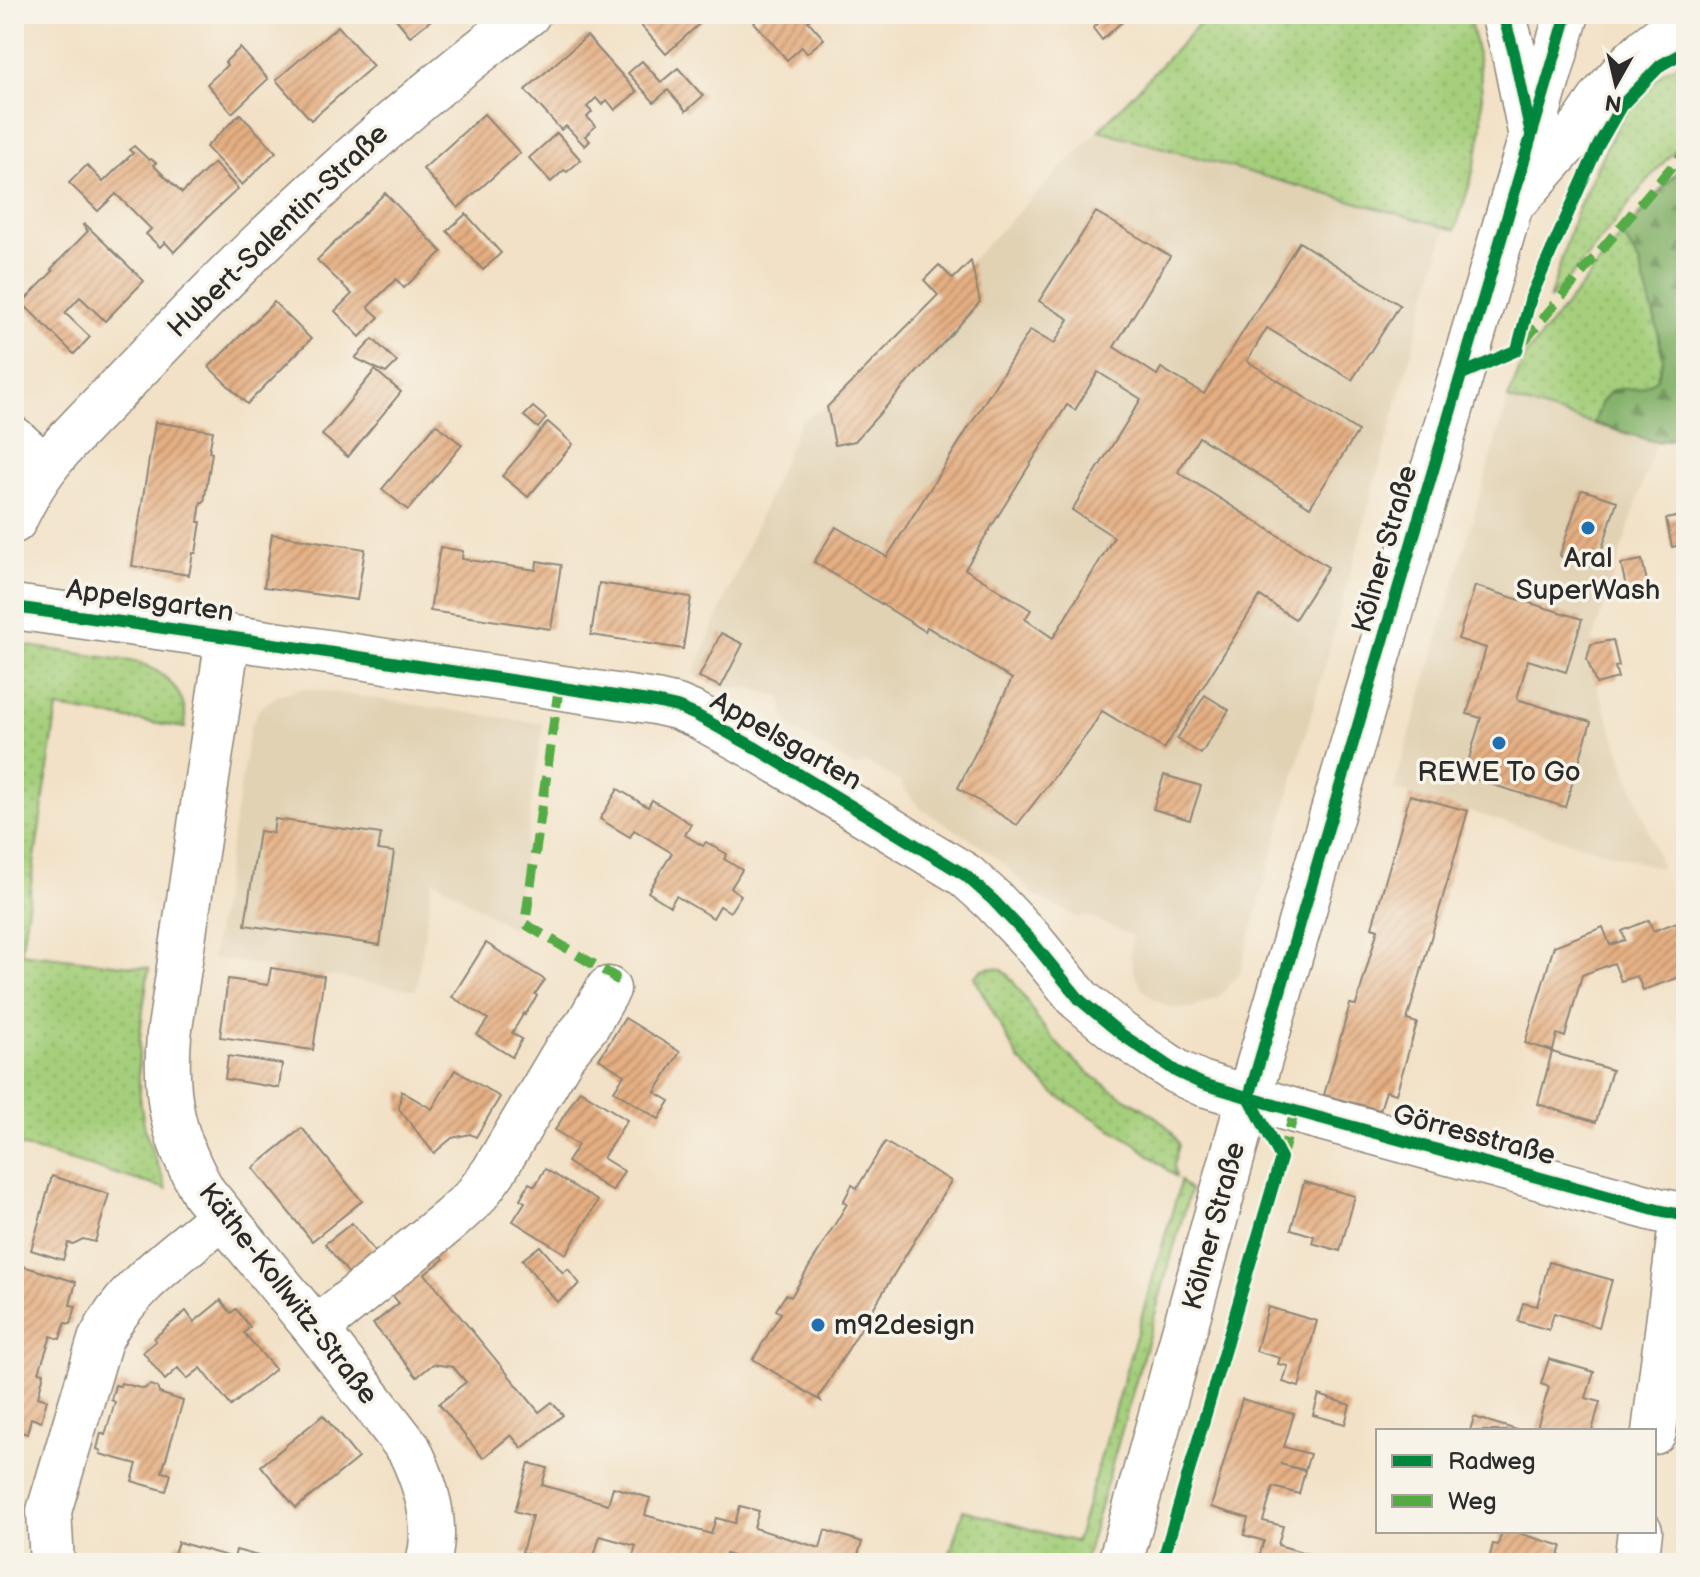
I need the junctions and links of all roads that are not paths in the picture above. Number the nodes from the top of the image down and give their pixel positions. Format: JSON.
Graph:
{"nodes":[{"id":1,"x":528,"y":14,"type":"edge"},
{"id":2,"x":1503,"y":14,"type":"edge"},
{"id":3,"x":1567,"y":14,"type":"edge"},
{"id":4,"x":1686,"y":18,"type":"edge"},
{"id":5,"x":1532,"y":138,"type":"junction"},
{"id":6,"x":1512,"y":206,"type":"junction"},
{"id":7,"x":30,"y":453,"type":"edge"},
{"id":8,"x":14,"y":521,"type":"edge"},
{"id":9,"x":14,"y":607,"type":"edge"},
{"id":10,"x":228,"y":637,"type":"junction"},
{"id":11,"x":608,"y":989,"type":"dead end"},
{"id":12,"x":1249,"y":1097,"type":"junction"},
{"id":13,"x":222,"y":1216,"type":"junction"},
{"id":14,"x":1684,"y":1216,"type":"edge"},
{"id":15,"x":316,"y":1329,"type":"junction"},
{"id":16,"x":1654,"y":1429,"type":"edge"},
{"id":17,"x":1640,"y":1533,"type":"edge"},
{"id":18,"x":432,"y":1562,"type":"edge"},
{"id":19,"x":52,"y":1563,"type":"edge"},
{"id":20,"x":1120,"y":1563,"type":"edge"},
{"id":21,"x":1636,"y":1563,"type":"edge"}],
"edges":[{"from":1,"to":7,"type":"street","name":"Hubert-Salentin-Straße"},
{"from":2,"to":5,"type":"street"},
{"from":3,"to":5,"type":"street","name":"Kölner Straße"},
{"from":4,"to":6,"type":"street"},
{"from":5,"to":6,"type":"street","name":"Kölner Straße"},
{"from":6,"to":12,"type":"street","name":"Kölner Straße"},
{"from":7,"to":8,"type":"street","name":"Hubert-Salentin-Straße"},
{"from":9,"to":10,"type":"street","name":"Appelsgarten"},
{"from":10,"to":12,"type":"street","name":"Appelsgarten"},
{"from":10,"to":13,"type":"street","name":"Käthe-Kollwitz-Straße"},
{"from":11,"to":15,"type":"street"},
{"from":12,"to":14,"type":"street","name":"Görresstraße"},
{"from":12,"to":20,"type":"street","name":"Kölner Straße"},
{"from":13,"to":15,"type":"street","name":"Käthe-Kollwitz-Straße"},
{"from":13,"to":19,"type":"street"},
{"from":14,"to":16,"type":"street"},
{"from":15,"to":18,"type":"street","name":"Käthe-Kollwitz-Straße"},
{"from":17,"to":21,"type":"street"}]}
